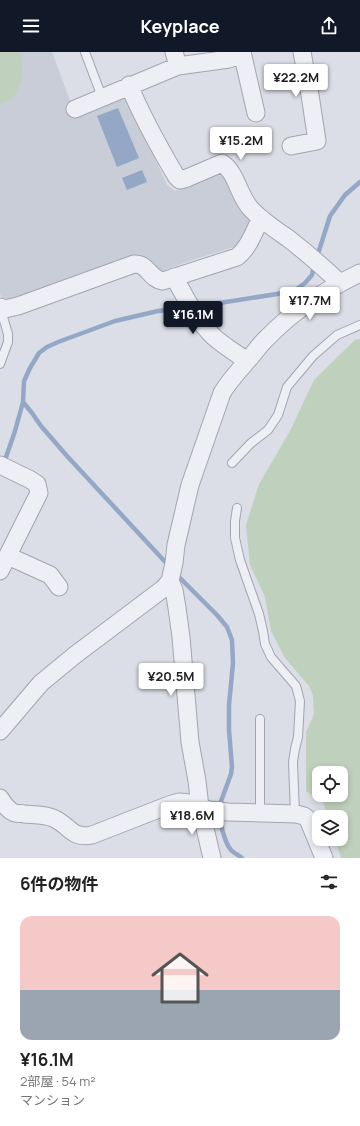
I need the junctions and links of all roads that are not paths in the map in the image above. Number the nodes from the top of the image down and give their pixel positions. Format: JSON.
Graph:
{"nodes":[{"id":1,"x":85,"y":52,"type":"edge"},
{"id":2,"x":302,"y":52,"type":"edge"},
{"id":3,"x":242,"y":53,"type":"edge"},
{"id":4,"x":176,"y":59,"type":"edge"},
{"id":5,"x":129,"y":85,"type":"junction"},
{"id":6,"x":102,"y":97,"type":"junction"},
{"id":7,"x":75,"y":109,"type":"dead end"},
{"id":8,"x":256,"y":113,"type":"dead end"},
{"id":9,"x":291,"y":146,"type":"dead end"},
{"id":10,"x":261,"y":218,"type":"junction"},
{"id":11,"x":360,"y":274,"type":"edge"},
{"id":12,"x":174,"y":277,"type":"junction"},
{"id":13,"x":340,"y":283,"type":"junction"},
{"id":14,"x":0,"y":307,"type":"edge"},
{"id":15,"x":360,"y":325,"type":"edge"},
{"id":16,"x":247,"y":361,"type":"junction"},
{"id":17,"x":0,"y":364,"type":"edge"},
{"id":18,"x":232,"y":463,"type":"dead end"},
{"id":19,"x":6,"y":467,"type":"edge"},
{"id":20,"x":237,"y":508,"type":"dead end"},
{"id":21,"x":8,"y":556,"type":"junction"},
{"id":22,"x":0,"y":571,"type":"edge"},
{"id":23,"x":170,"y":581,"type":"junction"},
{"id":24,"x":59,"y":587,"type":"dead end"},
{"id":25,"x":260,"y":719,"type":"dead end"},
{"id":26,"x":0,"y":731,"type":"edge"},
{"id":27,"x":0,"y":798,"type":"edge"},
{"id":28,"x":205,"y":808,"type":"junction"},
{"id":29,"x":260,"y":813,"type":"junction"},
{"id":30,"x":295,"y":814,"type":"junction"},
{"id":31,"x":212,"y":858,"type":"edge"},
{"id":32,"x":324,"y":858,"type":"edge"}],
"edges":[{"from":1,"to":6,"type":"lane"},
{"from":2,"to":9,"type":"street"},
{"from":3,"to":4,"type":"street"},
{"from":3,"to":8,"type":"street"},
{"from":4,"to":5,"type":"street"},
{"from":5,"to":6,"type":"street"},
{"from":5,"to":10,"type":"street"},
{"from":6,"to":7,"type":"street"},
{"from":10,"to":12,"type":"street"},
{"from":10,"to":13,"type":"street"},
{"from":11,"to":13,"type":"street"},
{"from":12,"to":14,"type":"street"},
{"from":12,"to":16,"type":"street"},
{"from":13,"to":16,"type":"street"},
{"from":14,"to":17,"type":"lane"},
{"from":15,"to":18,"type":"lane"},
{"from":16,"to":23,"type":"street"},
{"from":19,"to":21,"type":"street"},
{"from":20,"to":30,"type":"lane"},
{"from":21,"to":22,"type":"street"},
{"from":21,"to":24,"type":"street"},
{"from":23,"to":26,"type":"street"},
{"from":23,"to":28,"type":"street"},
{"from":25,"to":29,"type":"lane"},
{"from":27,"to":28,"type":"street"},
{"from":28,"to":29,"type":"street"},
{"from":28,"to":31,"type":"street"},
{"from":29,"to":30,"type":"street"},
{"from":30,"to":32,"type":"street"}]}
